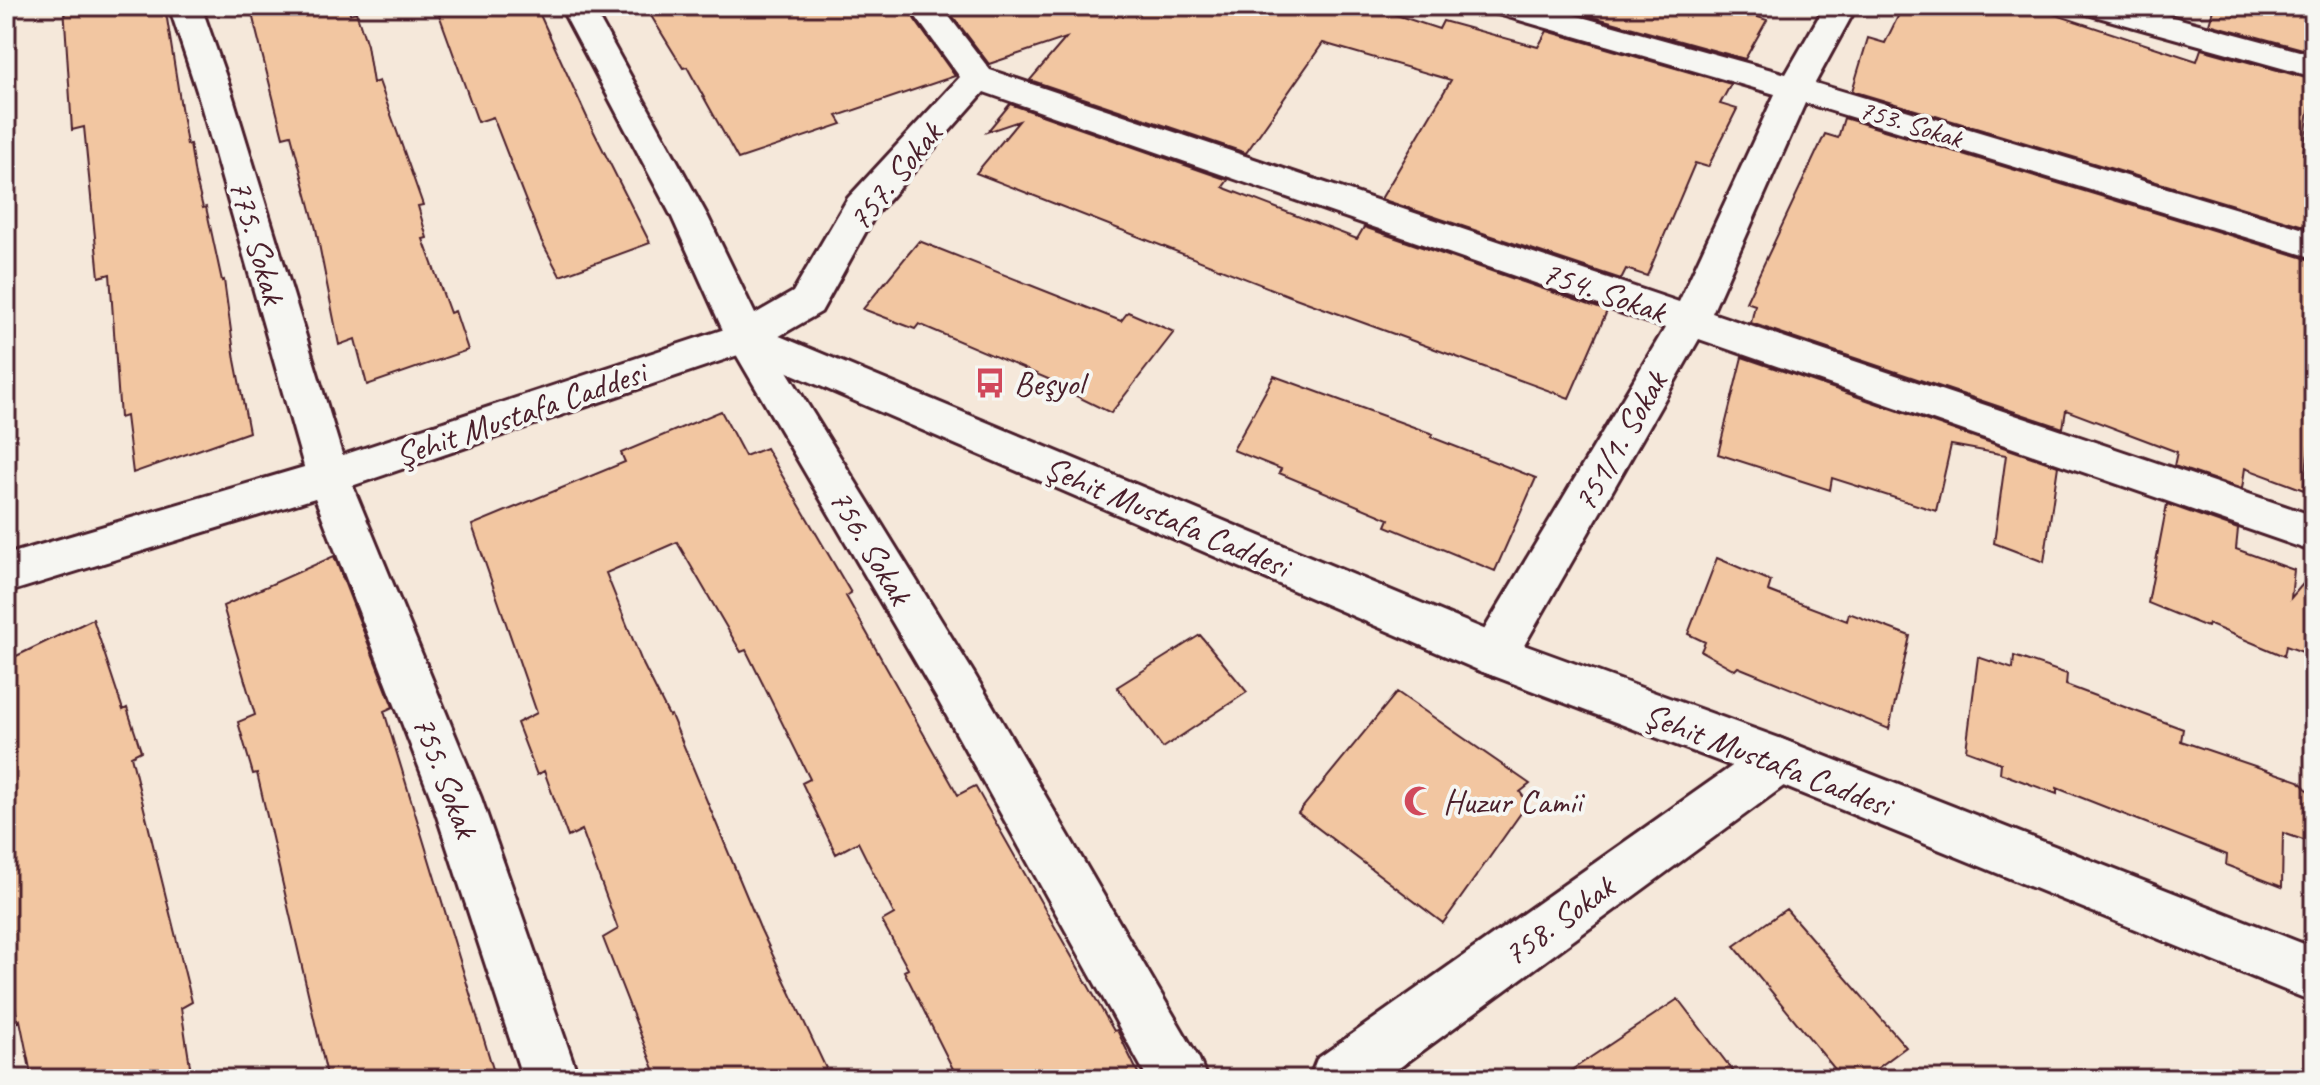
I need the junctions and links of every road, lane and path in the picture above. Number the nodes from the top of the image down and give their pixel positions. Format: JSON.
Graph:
{"nodes":[{"id":1,"x":185,"y":6,"type":"edge"},
{"id":2,"x":576,"y":6,"type":"edge"},
{"id":3,"x":924,"y":6,"type":"edge"},
{"id":4,"x":1506,"y":6,"type":"edge"},
{"id":5,"x":1841,"y":6,"type":"edge"},
{"id":6,"x":2095,"y":6,"type":"edge"},
{"id":7,"x":2314,"y":66,"type":"edge"},
{"id":8,"x":978,"y":78,"type":"junction"},
{"id":9,"x":1795,"y":88,"type":"junction"},
{"id":10,"x":2314,"y":245,"type":"edge"},
{"id":11,"x":1690,"y":320,"type":"junction"},
{"id":12,"x":746,"y":337,"type":"junction"},
{"id":13,"x":328,"y":477,"type":"junction"},
{"id":14,"x":2314,"y":534,"type":"edge"},
{"id":15,"x":6,"y":574,"type":"edge"},
{"id":16,"x":1494,"y":655,"type":"junction"},
{"id":17,"x":1779,"y":761,"type":"junction"},
{"id":18,"x":2314,"y":975,"type":"edge"},
{"id":19,"x":551,"y":1079,"type":"edge"},
{"id":20,"x":1179,"y":1079,"type":"edge"},
{"id":21,"x":1337,"y":1079,"type":"edge"}],
"edges":[{"from":1,"to":13,"type":"street","name":"775. Sokak"},
{"from":2,"to":12,"type":"street","name":"756. Sokak"},
{"from":3,"to":8,"type":"street"},
{"from":4,"to":9,"type":"street","name":"753. Sokak"},
{"from":5,"to":9,"type":"street","name":"751/1. Sokak"},
{"from":6,"to":7,"type":"street"},
{"from":8,"to":11,"type":"street","name":"754. Sokak"},
{"from":8,"to":12,"type":"street","name":"757. Sokak"},
{"from":9,"to":10,"type":"street","name":"753. Sokak"},
{"from":9,"to":11,"type":"street","name":"751/1. Sokak"},
{"from":11,"to":14,"type":"street","name":"754. Sokak"},
{"from":11,"to":16,"type":"street","name":"751/1. Sokak"},
{"from":12,"to":13,"type":"street","name":"Şehit Mustafa Caddesi"},
{"from":12,"to":16,"type":"street","name":"Şehit Mustafa Caddesi"},
{"from":12,"to":20,"type":"street","name":"756. Sokak"},
{"from":13,"to":15,"type":"street","name":"Şehit Mustafa Caddesi"},
{"from":13,"to":19,"type":"street","name":"755. Sokak"},
{"from":16,"to":17,"type":"street","name":"Şehit Mustafa Caddesi"},
{"from":17,"to":18,"type":"street","name":"Şehit Mustafa Caddesi"},
{"from":17,"to":21,"type":"street","name":"758. Sokak"}]}
